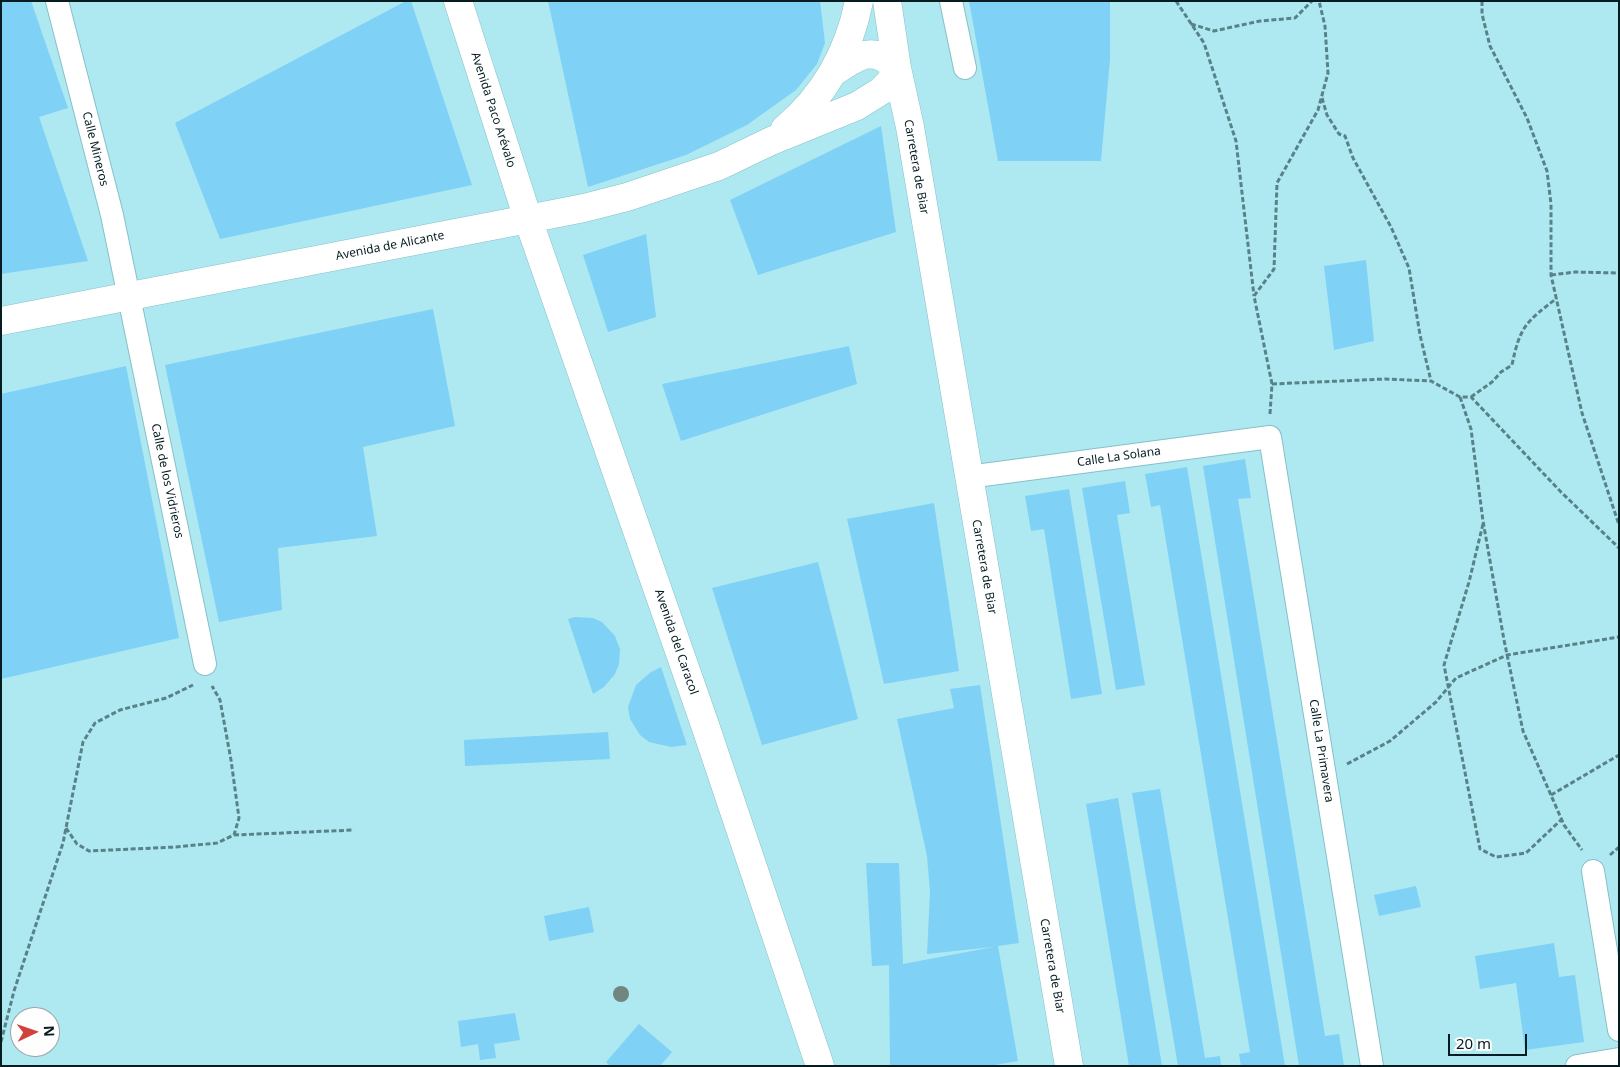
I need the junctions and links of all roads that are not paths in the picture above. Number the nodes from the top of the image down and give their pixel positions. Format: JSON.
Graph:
{"nodes":[{"id":1,"x":57,"y":1,"type":"edge"},
{"id":2,"x":458,"y":1,"type":"edge"},
{"id":3,"x":859,"y":1,"type":"edge"},
{"id":4,"x":887,"y":1,"type":"edge"},
{"id":5,"x":952,"y":1,"type":"edge"},
{"id":6,"x":897,"y":68,"type":"junction"},
{"id":7,"x":965,"y":68,"type":"dead end"},
{"id":8,"x":834,"y":72,"type":"junction"},
{"id":9,"x":857,"y":106,"type":"junction"},
{"id":10,"x":910,"y":127,"type":"junction"},
{"id":11,"x":771,"y":141,"type":"junction"},
{"id":12,"x":528,"y":219,"type":"junction"},
{"id":13,"x":129,"y":297,"type":"junction"},
{"id":14,"x":1,"y":321,"type":"edge"},
{"id":15,"x":1270,"y":437,"type":"joint"},
{"id":16,"x":968,"y":477,"type":"junction"},
{"id":17,"x":206,"y":664,"type":"road end"},
{"id":18,"x":1593,"y":870,"type":"road end"},
{"id":19,"x":1619,"y":1030,"type":"edge"},
{"id":20,"x":1619,"y":1059,"type":"edge"},
{"id":21,"x":820,"y":1066,"type":"edge"},
{"id":22,"x":1069,"y":1066,"type":"edge"},
{"id":23,"x":1372,"y":1066,"type":"edge"},
{"id":24,"x":1577,"y":1066,"type":"edge"}],
"edges":[{"from":1,"to":13,"type":"street","name":"Calle Mineros"},
{"from":2,"to":12,"type":"main road","name":"Avenida Paco Arévalo"},
{"from":3,"to":8,"type":"main road","name":"Avenida de Alicante"},
{"from":4,"to":6,"type":"main road"},
{"from":5,"to":7,"type":"street"},
{"from":6,"to":8,"type":"main road","name":"Avenida de Alicante"},
{"from":6,"to":9,"type":"main road","name":"Avenida de Alicante"},
{"from":6,"to":10,"type":"main road","name":"Carretera de Biar"},
{"from":8,"to":11,"type":"main road","name":"Avenida de Alicante"},
{"from":9,"to":10,"type":"main road"},
{"from":9,"to":11,"type":"main road","name":"Avenida de Alicante"},
{"from":10,"to":16,"type":"main road","name":"Carretera de Biar"},
{"from":11,"to":12,"type":"main road","name":"Avenida de Alicante"},
{"from":12,"to":13,"type":"main road","name":"Avenida de Alicante"},
{"from":12,"to":21,"type":"main road","name":"Avenida del Caracol"},
{"from":13,"to":14,"type":"main road","name":"Avenida de Alicante"},
{"from":13,"to":17,"type":"street","name":"Calle de los Vidrieros"},
{"from":15,"to":16,"type":"street","name":"Calle La Solana"},
{"from":15,"to":23,"type":"street","name":"Calle La Primavera"},
{"from":16,"to":22,"type":"main road","name":"Carretera de Biar"},
{"from":18,"to":19,"type":"street"},
{"from":20,"to":24,"type":"street"}]}
